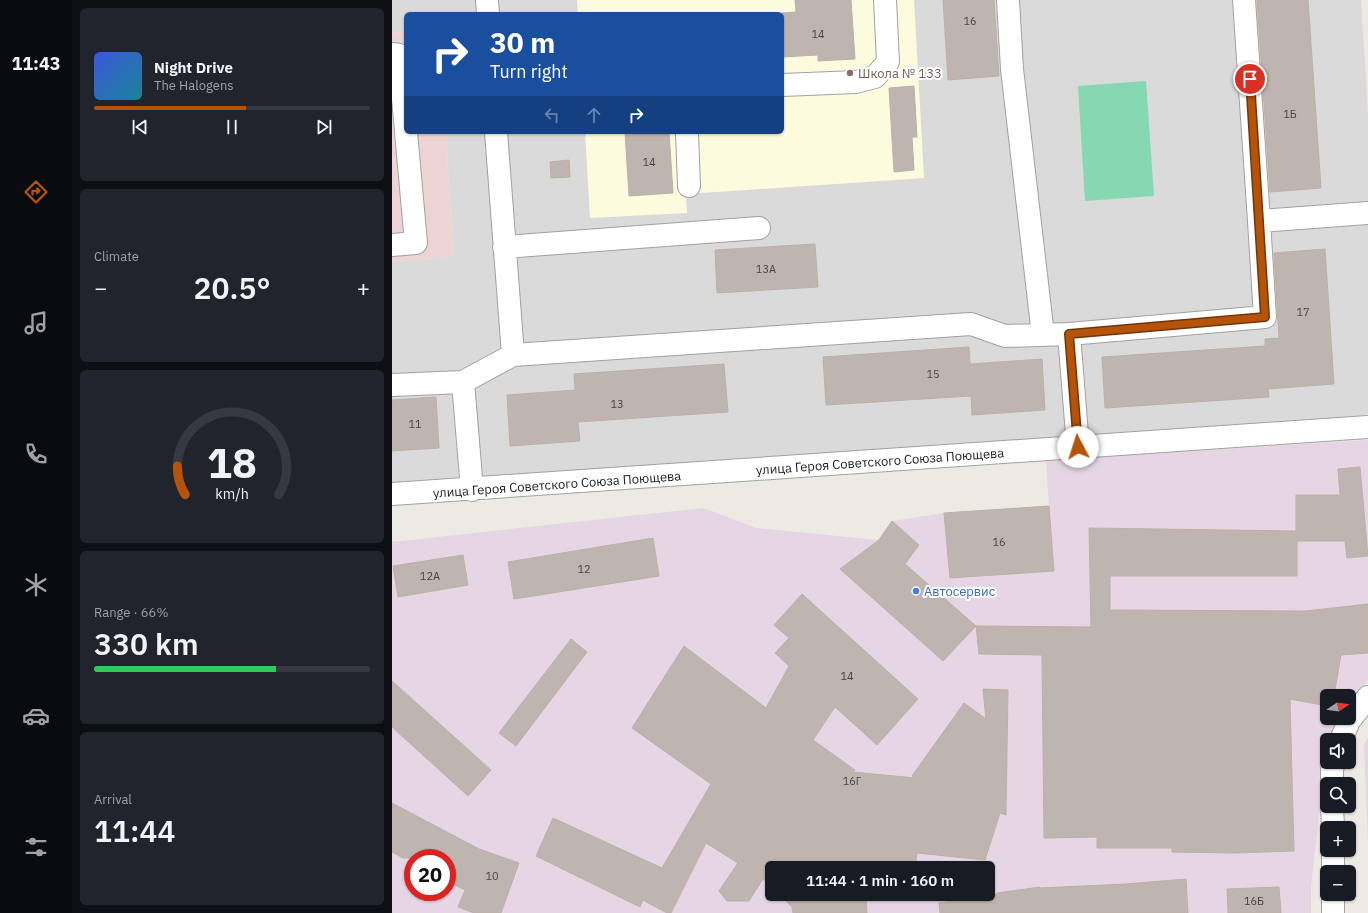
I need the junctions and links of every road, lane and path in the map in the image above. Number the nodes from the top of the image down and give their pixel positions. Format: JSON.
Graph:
{"nodes":[{"id":1,"x":487,"y":0,"type":"edge"},
{"id":2,"x":885,"y":0,"type":"edge"},
{"id":3,"x":1008,"y":0,"type":"edge"},
{"id":4,"x":1244,"y":0,"type":"edge"},
{"id":5,"x":488,"y":12,"type":"edge"},
{"id":6,"x":392,"y":54,"type":"edge"},
{"id":7,"x":784,"y":85,"type":"edge"},
{"id":8,"x":404,"y":110,"type":"edge"},
{"id":9,"x":406,"y":134,"type":"edge"},
{"id":10,"x":496,"y":134,"type":"edge"},
{"id":11,"x":687,"y":134,"type":"edge"},
{"id":12,"x":690,"y":186,"type":"dead end"},
{"id":13,"x":1368,"y":213,"type":"edge"},
{"id":14,"x":1259,"y":221,"type":"junction"},
{"id":15,"x":759,"y":228,"type":"dead end"},
{"id":16,"x":392,"y":245,"type":"edge"},
{"id":17,"x":504,"y":247,"type":"junction"},
{"id":18,"x":1043,"y":334,"type":"junction"},
{"id":19,"x":1069,"y":334,"type":"junction"},
{"id":20,"x":513,"y":355,"type":"junction"},
{"id":21,"x":463,"y":382,"type":"junction"},
{"id":22,"x":392,"y":385,"type":"edge"},
{"id":23,"x":1368,"y":427,"type":"edge"},
{"id":24,"x":1078,"y":447,"type":"junction"},
{"id":25,"x":472,"y":490,"type":"junction"},
{"id":26,"x":392,"y":494,"type":"edge"},
{"id":27,"x":1368,"y":697,"type":"edge"},
{"id":28,"x":1343,"y":733,"type":"edge"},
{"id":29,"x":1333,"y":901,"type":"edge"},
{"id":30,"x":1333,"y":913,"type":"edge"}],
"edges":[{"from":1,"to":5,"type":"street"},
{"from":2,"to":7,"type":"street"},
{"from":3,"to":18,"type":"street"},
{"from":4,"to":14,"type":"street"},
{"from":6,"to":8,"type":"street"},
{"from":9,"to":16,"type":"street"},
{"from":10,"to":17,"type":"street"},
{"from":11,"to":12,"type":"street"},
{"from":13,"to":14,"type":"street"},
{"from":14,"to":19,"type":"street"},
{"from":15,"to":17,"type":"street"},
{"from":17,"to":20,"type":"street"},
{"from":18,"to":19,"type":"street"},
{"from":18,"to":20,"type":"street"},
{"from":19,"to":24,"type":"street"},
{"from":20,"to":21,"type":"street"},
{"from":21,"to":22,"type":"street"},
{"from":21,"to":25,"type":"street"},
{"from":23,"to":24,"type":"street","name":"улица Героя Советского Союза Поющева"},
{"from":24,"to":25,"type":"street","name":"улица Героя Советского Союза Поющева"},
{"from":25,"to":26,"type":"street","name":"улица Героя Советского Союза Поющева"},
{"from":27,"to":28,"type":"street"},
{"from":29,"to":30,"type":"street"}]}
